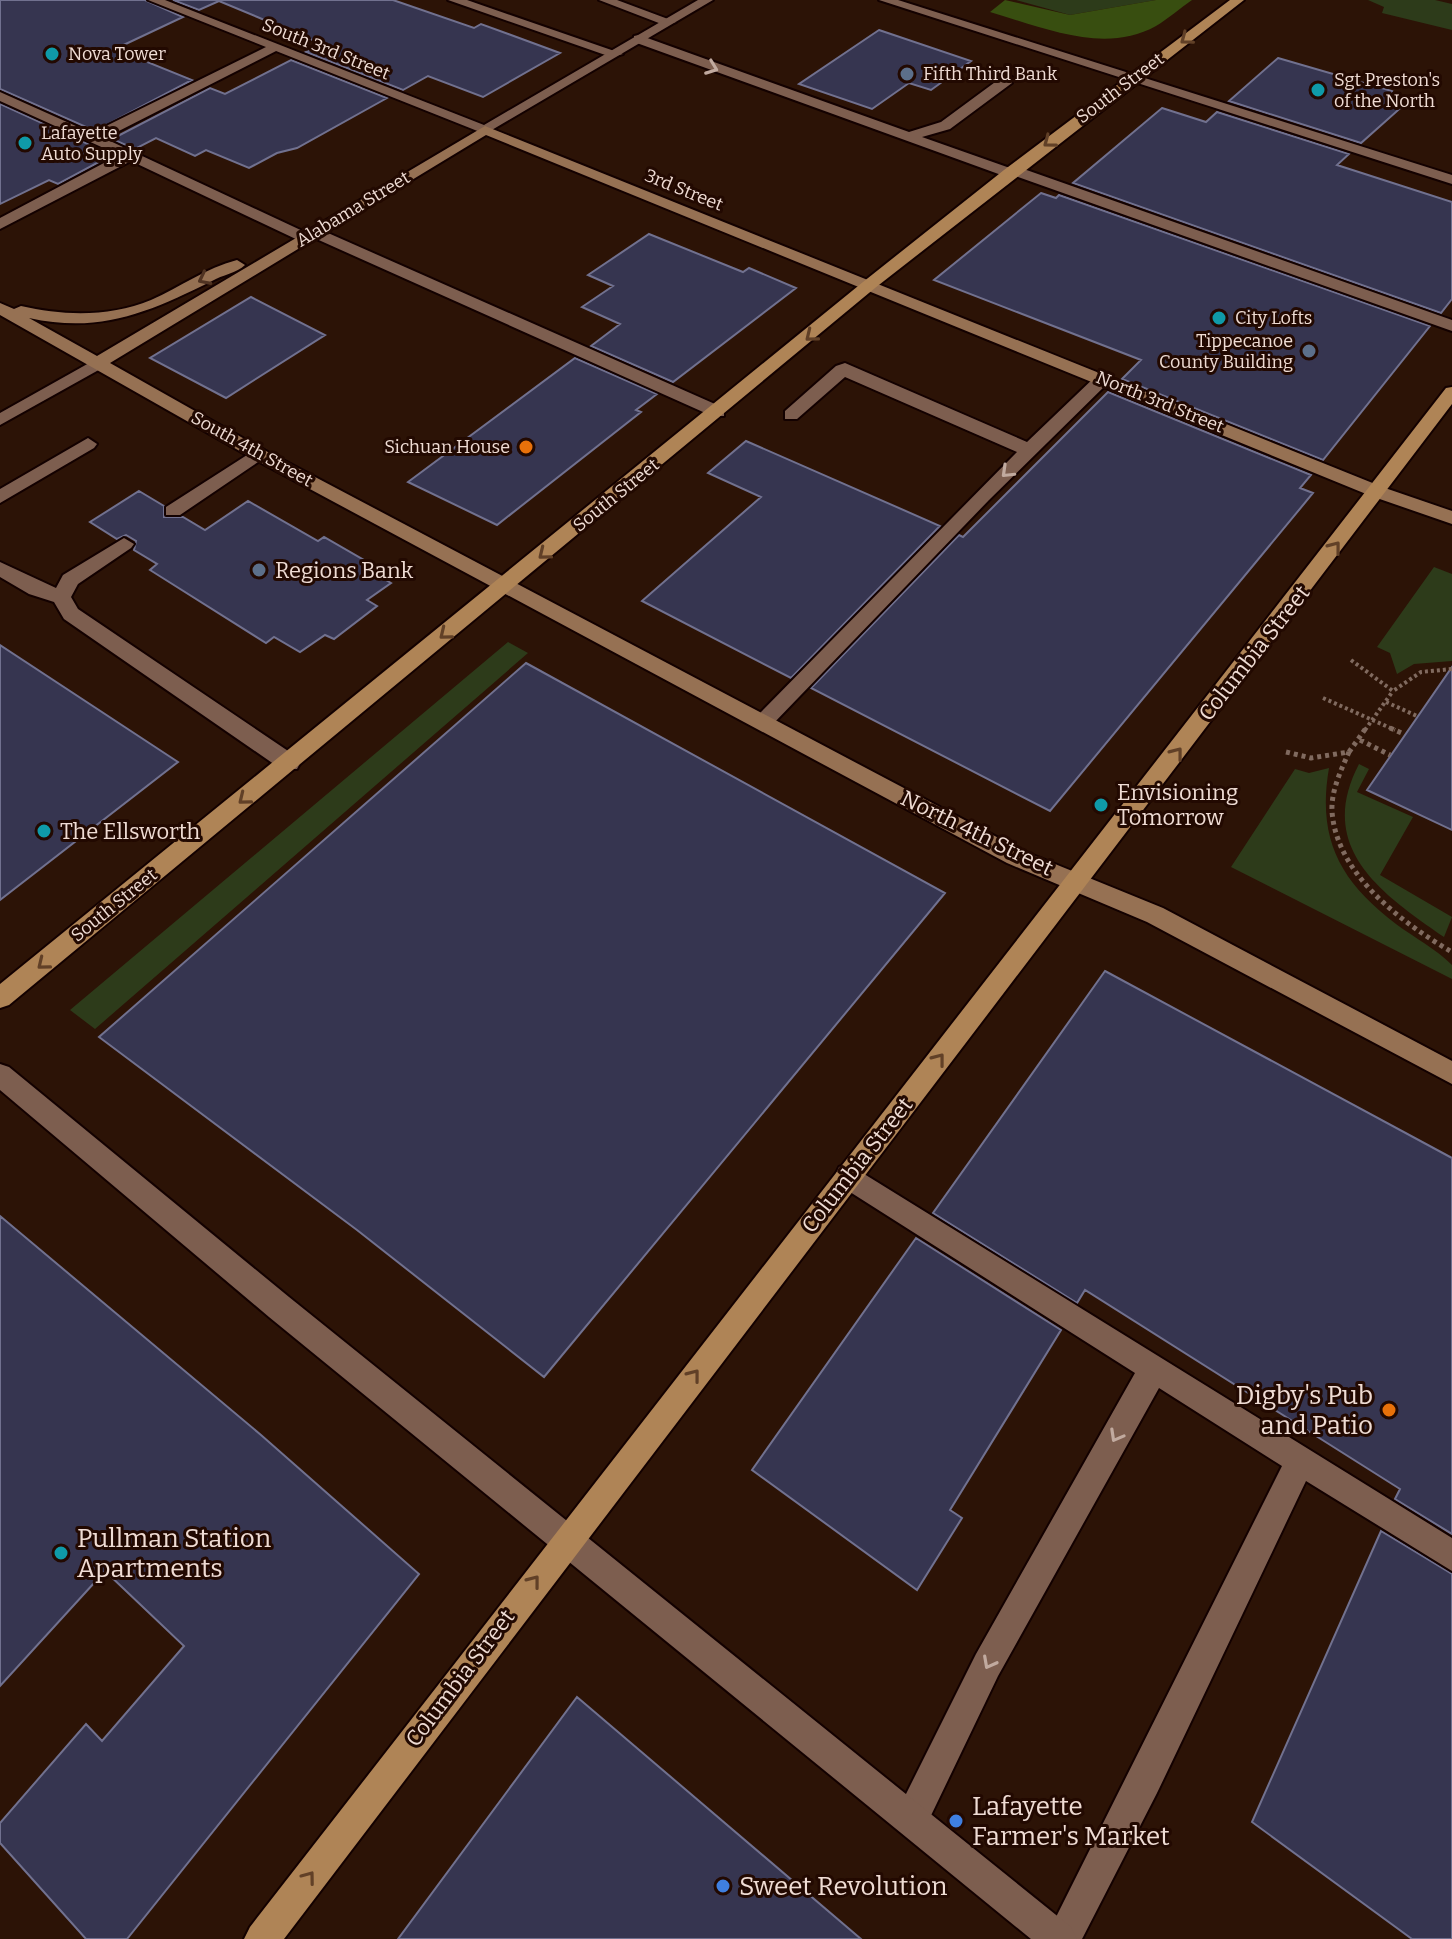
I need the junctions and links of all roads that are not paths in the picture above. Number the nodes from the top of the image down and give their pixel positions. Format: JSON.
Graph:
{"nodes":[{"id":1,"x":154,"y":0,"type":"edge"},
{"id":2,"x":454,"y":0,"type":"edge"},
{"id":3,"x":605,"y":0,"type":"edge"},
{"id":4,"x":707,"y":0,"type":"edge"},
{"id":5,"x":885,"y":0,"type":"edge"},
{"id":6,"x":1238,"y":0,"type":"edge"},
{"id":7,"x":669,"y":22,"type":"junction"},
{"id":8,"x":639,"y":39,"type":"junction"},
{"id":9,"x":275,"y":48,"type":"junction"},
{"id":10,"x":616,"y":54,"type":"junction"},
{"id":11,"x":1134,"y":78,"type":"junction"},
{"id":12,"x":1007,"y":80,"type":"dead end"},
{"id":13,"x":0,"y":96,"type":"edge"},
{"id":14,"x":945,"y":126,"type":"junction"},
{"id":15,"x":485,"y":130,"type":"junction"},
{"id":16,"x":910,"y":138,"type":"junction"},
{"id":17,"x":100,"y":142,"type":"junction"},
{"id":18,"x":131,"y":155,"type":"junction"},
{"id":19,"x":1014,"y":170,"type":"junction"},
{"id":20,"x":1452,"y":180,"type":"edge"},
{"id":21,"x":0,"y":224,"type":"edge"},
{"id":22,"x":309,"y":235,"type":"junction"},
{"id":23,"x":277,"y":254,"type":"junction"},
{"id":24,"x":869,"y":285,"type":"junction"},
{"id":25,"x":0,"y":307,"type":"edge"},
{"id":26,"x":1452,"y":326,"type":"edge"},
{"id":27,"x":98,"y":363,"type":"junction"},
{"id":28,"x":1103,"y":379,"type":"junction"},
{"id":29,"x":1452,"y":392,"type":"edge"},
{"id":30,"x":718,"y":412,"type":"junction"},
{"id":31,"x":791,"y":415,"type":"dead end"},
{"id":32,"x":0,"y":420,"type":"edge"},
{"id":33,"x":88,"y":444,"type":"dead end"},
{"id":34,"x":1029,"y":450,"type":"junction"},
{"id":35,"x":258,"y":454,"type":"junction"},
{"id":36,"x":1378,"y":492,"type":"junction"},
{"id":37,"x":0,"y":497,"type":"edge"},
{"id":38,"x":173,"y":511,"type":"dead end"},
{"id":39,"x":1452,"y":518,"type":"edge"},
{"id":40,"x":124,"y":544,"type":"dead end"},
{"id":41,"x":0,"y":568,"type":"edge"},
{"id":42,"x":506,"y":585,"type":"junction"},
{"id":43,"x":61,"y":597,"type":"junction"},
{"id":44,"x":764,"y":721,"type":"junction"},
{"id":45,"x":289,"y":763,"type":"junction"},
{"id":46,"x":1078,"y":881,"type":"junction"},
{"id":47,"x":0,"y":998,"type":"edge"},
{"id":48,"x":1452,"y":1073,"type":"edge"},
{"id":49,"x":0,"y":1075,"type":"edge"},
{"id":50,"x":848,"y":1176,"type":"junction"},
{"id":51,"x":1154,"y":1368,"type":"junction"},
{"id":52,"x":1301,"y":1460,"type":"junction"},
{"id":53,"x":567,"y":1538,"type":"junction"},
{"id":54,"x":1452,"y":1556,"type":"edge"},
{"id":55,"x":912,"y":1818,"type":"junction"},
{"id":56,"x":262,"y":1939,"type":"edge"},
{"id":57,"x":1061,"y":1939,"type":"edge"}],
"edges":[{"from":1,"to":9,"type":"street","name":"South 3rd Street"},
{"from":2,"to":10,"type":"street"},
{"from":3,"to":7,"type":"street"},
{"from":4,"to":7,"type":"street","name":"Alabama Street"},
{"from":5,"to":11,"type":"street"},
{"from":6,"to":11,"type":"main road","name":"South Street","one_way":true},
{"from":7,"to":8,"type":"street","name":"Alabama Street"},
{"from":8,"to":10,"type":"street","name":"Alabama Street"},
{"from":8,"to":16,"type":"street","one_way":true},
{"from":9,"to":15,"type":"street","name":"South 3rd Street"},
{"from":9,"to":17,"type":"street"},
{"from":10,"to":15,"type":"street","name":"Alabama Street"},
{"from":11,"to":19,"type":"main road","name":"South Street","one_way":true},
{"from":11,"to":20,"type":"street"},
{"from":12,"to":14,"type":"street"},
{"from":13,"to":17,"type":"street"},
{"from":14,"to":16,"type":"street"},
{"from":14,"to":19,"type":"street"},
{"from":15,"to":22,"type":"street","name":"Alabama Street"},
{"from":15,"to":24,"type":"street","name":"3rd Street"},
{"from":16,"to":19,"type":"street"},
{"from":17,"to":18,"type":"street"},
{"from":18,"to":21,"type":"street"},
{"from":18,"to":22,"type":"street"},
{"from":19,"to":24,"type":"main road","name":"South Street"},
{"from":19,"to":26,"type":"street"},
{"from":22,"to":23,"type":"street","name":"Alabama Street"},
{"from":22,"to":30,"type":"street"},
{"from":23,"to":25,"type":"street","one_way":true},
{"from":23,"to":27,"type":"street","name":"Alabama Street"},
{"from":24,"to":28,"type":"street","name":"North 3rd Street"},
{"from":24,"to":30,"type":"main road","name":"South Street","one_way":true},
{"from":25,"to":27,"type":"street","name":"South 4th Street"},
{"from":27,"to":32,"type":"street","name":"Alabama Street"},
{"from":27,"to":35,"type":"street","name":"South 4th Street"},
{"from":28,"to":34,"type":"street"},
{"from":28,"to":36,"type":"street","name":"North 3rd Street"},
{"from":29,"to":36,"type":"main road","name":"Columbia Street"},
{"from":30,"to":42,"type":"main road","name":"South Street","one_way":true},
{"from":31,"to":34,"type":"street"},
{"from":33,"to":37,"type":"street"},
{"from":34,"to":44,"type":"street","one_way":true},
{"from":35,"to":38,"type":"street"},
{"from":35,"to":42,"type":"street","name":"South 4th Street"},
{"from":36,"to":39,"type":"street","name":"North 3rd Street"},
{"from":46,"to":36,"type":"main road","name":"Columbia Street","one_way":true},
{"from":40,"to":43,"type":"street"},
{"from":41,"to":43,"type":"street"},
{"from":42,"to":44,"type":"street","name":"North 4th Street"},
{"from":42,"to":45,"type":"main road","name":"South Street","one_way":true},
{"from":43,"to":45,"type":"street"},
{"from":44,"to":46,"type":"street","name":"North 4th Street"},
{"from":45,"to":47,"type":"main road","name":"South Street","one_way":true},
{"from":46,"to":48,"type":"street","name":"North 4th Street"},
{"from":50,"to":46,"type":"main road","name":"Columbia Street","one_way":true},
{"from":49,"to":53,"type":"street"},
{"from":50,"to":51,"type":"street"},
{"from":53,"to":50,"type":"main road","name":"Columbia Street","one_way":true},
{"from":51,"to":52,"type":"street"},
{"from":51,"to":55,"type":"street","one_way":true},
{"from":52,"to":54,"type":"street"},
{"from":52,"to":57,"type":"street"},
{"from":53,"to":55,"type":"street"},
{"from":56,"to":53,"type":"main road","name":"Columbia Street","one_way":true},
{"from":55,"to":57,"type":"street"}]}
